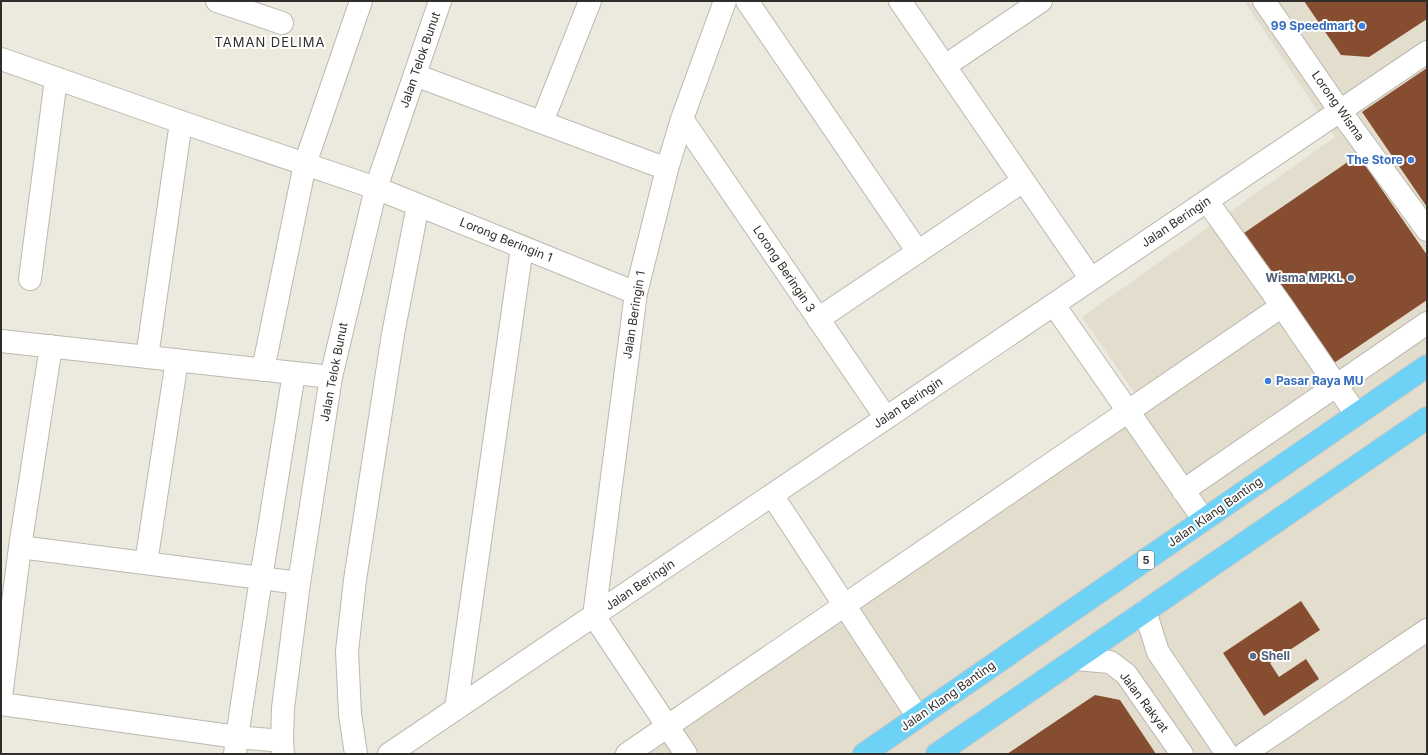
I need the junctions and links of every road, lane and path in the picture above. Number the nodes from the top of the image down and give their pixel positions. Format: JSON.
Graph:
{"nodes":[{"id":1,"x":217,"y":1,"type":"edge"},
{"id":2,"x":361,"y":1,"type":"edge"},
{"id":3,"x":440,"y":1,"type":"edge"},
{"id":4,"x":590,"y":1,"type":"edge"},
{"id":5,"x":725,"y":1,"type":"edge"},
{"id":6,"x":747,"y":1,"type":"edge"},
{"id":7,"x":900,"y":1,"type":"edge"},
{"id":8,"x":1041,"y":1,"type":"edge"},
{"id":9,"x":1264,"y":1,"type":"edge"},
{"id":10,"x":282,"y":23,"type":"dead end"},
{"id":11,"x":1427,"y":52,"type":"edge"},
{"id":12,"x":1,"y":59,"type":"edge"},
{"id":13,"x":945,"y":66,"type":"junction"},
{"id":14,"x":415,"y":75,"type":"junction"},
{"id":15,"x":56,"y":79,"type":"junction"},
{"id":16,"x":1340,"y":111,"type":"junction"},
{"id":17,"x":682,"y":119,"type":"junction"},
{"id":18,"x":181,"y":122,"type":"junction"},
{"id":19,"x":542,"y":122,"type":"junction"},
{"id":20,"x":305,"y":164,"type":"junction"},
{"id":21,"x":667,"y":169,"type":"junction"},
{"id":22,"x":1023,"y":181,"type":"junction"},
{"id":23,"x":376,"y":188,"type":"junction"},
{"id":24,"x":1207,"y":201,"type":"junction"},
{"id":25,"x":418,"y":205,"type":"junction"},
{"id":26,"x":1427,"y":230,"type":"edge"},
{"id":27,"x":522,"y":247,"type":"junction"},
{"id":28,"x":918,"y":252,"type":"junction"},
{"id":29,"x":30,"y":279,"type":"dead end"},
{"id":30,"x":1091,"y":279,"type":"junction"},
{"id":31,"x":636,"y":293,"type":"junction"},
{"id":32,"x":1054,"y":304,"type":"junction"},
{"id":33,"x":1282,"y":306,"type":"junction"},
{"id":34,"x":818,"y":319,"type":"junction"},
{"id":35,"x":1427,"y":323,"type":"edge"},
{"id":36,"x":1,"y":341,"type":"edge"},
{"id":37,"x":51,"y":346,"type":"junction"},
{"id":38,"x":147,"y":357,"type":"junction"},
{"id":39,"x":177,"y":360,"type":"junction"},
{"id":40,"x":1427,"y":366,"type":"edge"},
{"id":41,"x":263,"y":370,"type":"junction"},
{"id":42,"x":294,"y":373,"type":"junction"},
{"id":43,"x":331,"y":377,"type":"junction"},
{"id":44,"x":1337,"y":385,"type":"junction"},
{"id":45,"x":1128,"y":411,"type":"junction"},
{"id":46,"x":1356,"y":414,"type":"junction"},
{"id":47,"x":886,"y":418,"type":"junction"},
{"id":48,"x":1426,"y":421,"type":"edge"},
{"id":49,"x":1183,"y":491,"type":"junction"},
{"id":50,"x":772,"y":495,"type":"junction"},
{"id":51,"x":1204,"y":520,"type":"junction"},
{"id":52,"x":20,"y":547,"type":"junction"},
{"id":53,"x":146,"y":563,"type":"junction"},
{"id":54,"x":9,"y":577,"type":"edge"},
{"id":55,"x":261,"y":578,"type":"junction"},
{"id":56,"x":299,"y":583,"type":"junction"},
{"id":57,"x":844,"y":606,"type":"junction"},
{"id":58,"x":1145,"y":612,"type":"junction"},
{"id":59,"x":594,"y":616,"type":"junction"},
{"id":60,"x":1427,"y":630,"type":"edge"},
{"id":61,"x":1076,"y":659,"type":"junction"},
{"id":62,"x":1,"y":697,"type":"edge"},
{"id":63,"x":1,"y":704,"type":"edge"},
{"id":64,"x":456,"y":709,"type":"junction"},
{"id":65,"x":918,"y":717,"type":"junction"},
{"id":66,"x":668,"y":726,"type":"junction"},
{"id":67,"x":236,"y":745,"type":"edge"},
{"id":68,"x":283,"y":748,"type":"edge"},
{"id":69,"x":356,"y":754,"type":"edge"},
{"id":70,"x":389,"y":754,"type":"edge"},
{"id":71,"x":627,"y":754,"type":"edge"},
{"id":72,"x":686,"y":754,"type":"edge"},
{"id":73,"x":864,"y":754,"type":"edge"},
{"id":74,"x":937,"y":754,"type":"edge"},
{"id":75,"x":1182,"y":754,"type":"edge"},
{"id":76,"x":1227,"y":754,"type":"edge"},
{"id":77,"x":1244,"y":754,"type":"edge"}],
"edges":[{"from":1,"to":10,"type":"street"},
{"from":2,"to":20,"type":"street"},
{"from":3,"to":14,"type":"street","name":"Jalan Telok Bunut"},
{"from":4,"to":19,"type":"street"},
{"from":5,"to":17,"type":"street","name":"Jalan Beringin 1"},
{"from":6,"to":28,"type":"street"},
{"from":7,"to":13,"type":"street"},
{"from":8,"to":13,"type":"street"},
{"from":9,"to":16,"type":"street","name":"Lorong Wisma"},
{"from":11,"to":16,"type":"street","name":"Jalan Beringin"},
{"from":12,"to":15,"type":"street","name":"Lorong Beringin 1"},
{"from":13,"to":22,"type":"street"},
{"from":14,"to":19,"type":"street"},
{"from":14,"to":23,"type":"street","name":"Jalan Telok Bunut"},
{"from":15,"to":18,"type":"street","name":"Lorong Beringin 1"},
{"from":15,"to":29,"type":"street"},
{"from":16,"to":24,"type":"street","name":"Jalan Beringin"},
{"from":16,"to":26,"type":"street","name":"Lorong Wisma"},
{"from":17,"to":21,"type":"street","name":"Jalan Beringin 1"},
{"from":17,"to":34,"type":"street","name":"Lorong Beringin 3"},
{"from":18,"to":20,"type":"street","name":"Lorong Beringin 1"},
{"from":18,"to":38,"type":"street"},
{"from":19,"to":21,"type":"street"},
{"from":20,"to":23,"type":"street","name":"Lorong Beringin 1"},
{"from":20,"to":41,"type":"street"},
{"from":21,"to":31,"type":"street","name":"Jalan Beringin 1"},
{"from":22,"to":28,"type":"street"},
{"from":22,"to":30,"type":"street"},
{"from":23,"to":25,"type":"street","name":"Lorong Beringin 1"},
{"from":23,"to":43,"type":"street","name":"Jalan Telok Bunut"},
{"from":24,"to":30,"type":"street","name":"Jalan Beringin"},
{"from":24,"to":33,"type":"street"},
{"from":25,"to":27,"type":"street","name":"Lorong Beringin 1"},
{"from":25,"to":69,"type":"street"},
{"from":27,"to":31,"type":"street","name":"Lorong Beringin 1"},
{"from":27,"to":64,"type":"street"},
{"from":28,"to":34,"type":"street"},
{"from":30,"to":32,"type":"street","name":"Jalan Beringin"},
{"from":31,"to":59,"type":"street","name":"Jalan Beringin 1"},
{"from":32,"to":45,"type":"street"},
{"from":32,"to":47,"type":"street","name":"Jalan Beringin"},
{"from":33,"to":44,"type":"street"},
{"from":33,"to":45,"type":"street"},
{"from":34,"to":47,"type":"street","name":"Lorong Beringin 3"},
{"from":35,"to":44,"type":"street"},
{"from":36,"to":37,"type":"street"},
{"from":37,"to":38,"type":"street"},
{"from":37,"to":52,"type":"street"},
{"from":38,"to":39,"type":"street"},
{"from":39,"to":41,"type":"street"},
{"from":39,"to":53,"type":"street"},
{"from":40,"to":46,"type":"highway","name":"Jalan Klang Banting","number":"5"},
{"from":41,"to":42,"type":"street"},
{"from":42,"to":43,"type":"street"},
{"from":42,"to":55,"type":"street"},
{"from":43,"to":56,"type":"street","name":"Jalan Telok Bunut"},
{"from":44,"to":46,"type":"street"},
{"from":44,"to":49,"type":"street"},
{"from":45,"to":49,"type":"street"},
{"from":45,"to":57,"type":"street"},
{"from":46,"to":51,"type":"highway","name":"Jalan Klang Banting","number":"5"},
{"from":47,"to":50,"type":"street","name":"Jalan Beringin"},
{"from":48,"to":58,"type":"highway"},
{"from":49,"to":51,"type":"street"},
{"from":50,"to":57,"type":"street"},
{"from":50,"to":59,"type":"street","name":"Jalan Beringin"},
{"from":51,"to":65,"type":"highway","name":"Jalan Klang Banting","number":"5"},
{"from":52,"to":53,"type":"street"},
{"from":52,"to":54,"type":"street"},
{"from":53,"to":55,"type":"street"},
{"from":54,"to":62,"type":"street"},
{"from":55,"to":56,"type":"street"},
{"from":55,"to":67,"type":"street"},
{"from":56,"to":68,"type":"street","name":"Jalan Telok Bunut"},
{"from":57,"to":65,"type":"street"},
{"from":57,"to":66,"type":"street"},
{"from":58,"to":61,"type":"highway"},
{"from":58,"to":76,"type":"street"},
{"from":59,"to":64,"type":"street","name":"Jalan Beringin"},
{"from":59,"to":66,"type":"street"},
{"from":60,"to":77,"type":"street"},
{"from":61,"to":74,"type":"highway"},
{"from":61,"to":75,"type":"street","name":"Jalan Rakyat"},
{"from":63,"to":67,"type":"street"},
{"from":64,"to":70,"type":"street","name":"Jalan Beringin"},
{"from":65,"to":73,"type":"highway","name":"Jalan Klang Banting","number":"5"},
{"from":66,"to":71,"type":"street"},
{"from":66,"to":72,"type":"street"},
{"from":67,"to":68,"type":"street"}]}
